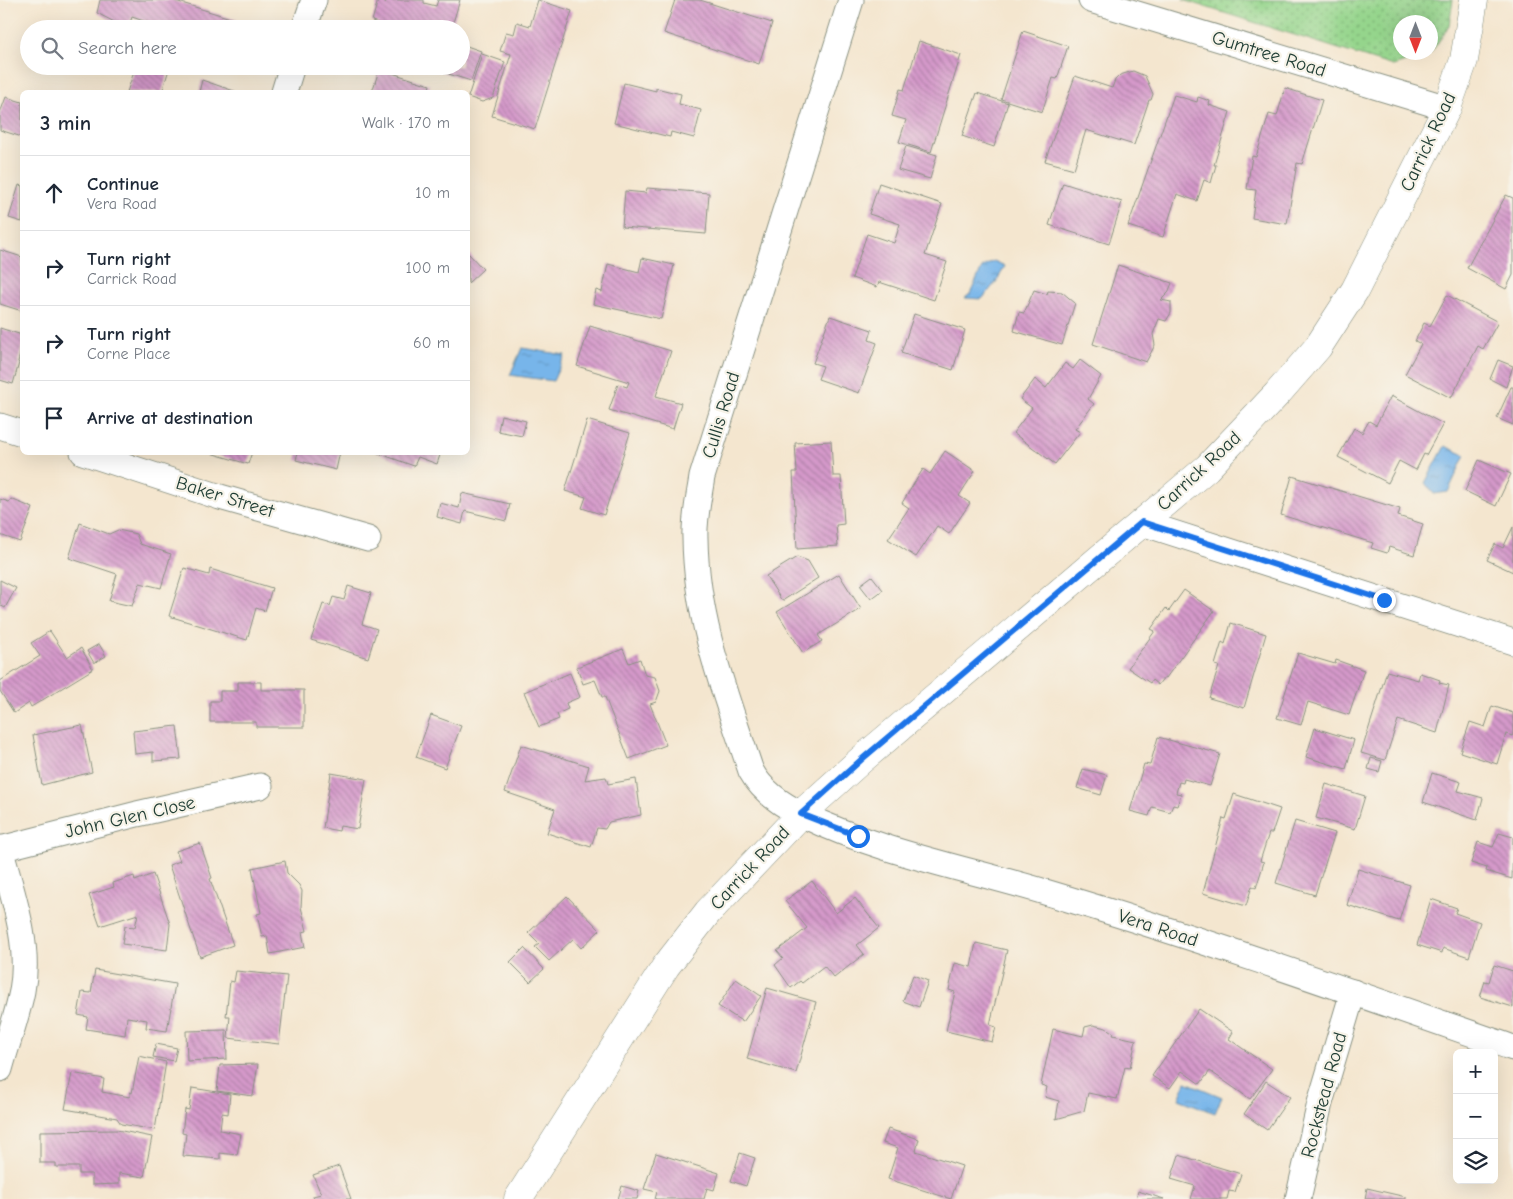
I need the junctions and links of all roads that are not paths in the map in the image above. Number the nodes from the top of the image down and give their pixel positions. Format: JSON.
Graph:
{"nodes":[{"id":1,"x":314,"y":0,"type":"edge"},
{"id":2,"x":851,"y":0,"type":"edge"},
{"id":3,"x":1091,"y":0,"type":"edge"},
{"id":4,"x":1474,"y":0,"type":"edge"},
{"id":5,"x":307,"y":20,"type":"edge"},
{"id":6,"x":289,"y":75,"type":"edge"},
{"id":7,"x":285,"y":90,"type":"edge"},
{"id":8,"x":1446,"y":108,"type":"junction"},
{"id":9,"x":0,"y":426,"type":"edge"},
{"id":10,"x":20,"y":432,"type":"edge"},
{"id":11,"x":91,"y":455,"type":"edge"},
{"id":12,"x":1142,"y":522,"type":"junction"},
{"id":13,"x":368,"y":539,"type":"dead end"},
{"id":14,"x":1513,"y":642,"type":"edge"},
{"id":15,"x":260,"y":786,"type":"dead end"},
{"id":16,"x":801,"y":814,"type":"junction"},
{"id":17,"x":0,"y":849,"type":"edge"},
{"id":18,"x":1353,"y":992,"type":"junction"},
{"id":19,"x":1513,"y":1048,"type":"edge"},
{"id":20,"x":0,"y":1068,"type":"edge"},
{"id":21,"x":518,"y":1199,"type":"edge"},
{"id":22,"x":1298,"y":1199,"type":"edge"}],
"edges":[{"from":1,"to":5,"type":"street"},
{"from":2,"to":16,"type":"street","name":"Cullis Road"},
{"from":3,"to":8,"type":"street","name":"Gumtree Road"},
{"from":4,"to":8,"type":"street","name":"Carrick Road"},
{"from":6,"to":7,"type":"street"},
{"from":8,"to":12,"type":"street","name":"Carrick Road"},
{"from":9,"to":10,"type":"street"},
{"from":11,"to":13,"type":"street","name":"Baker Street"},
{"from":12,"to":14,"type":"street"},
{"from":12,"to":16,"type":"street","name":"Carrick Road"},
{"from":15,"to":17,"type":"street","name":"John Glen Close"},
{"from":16,"to":18,"type":"street","name":"Vera Road"},
{"from":16,"to":21,"type":"street","name":"Carrick Road"},
{"from":17,"to":20,"type":"street"},
{"from":18,"to":19,"type":"street","name":"Vera Road"},
{"from":18,"to":22,"type":"street","name":"Rockstead Road"}]}
